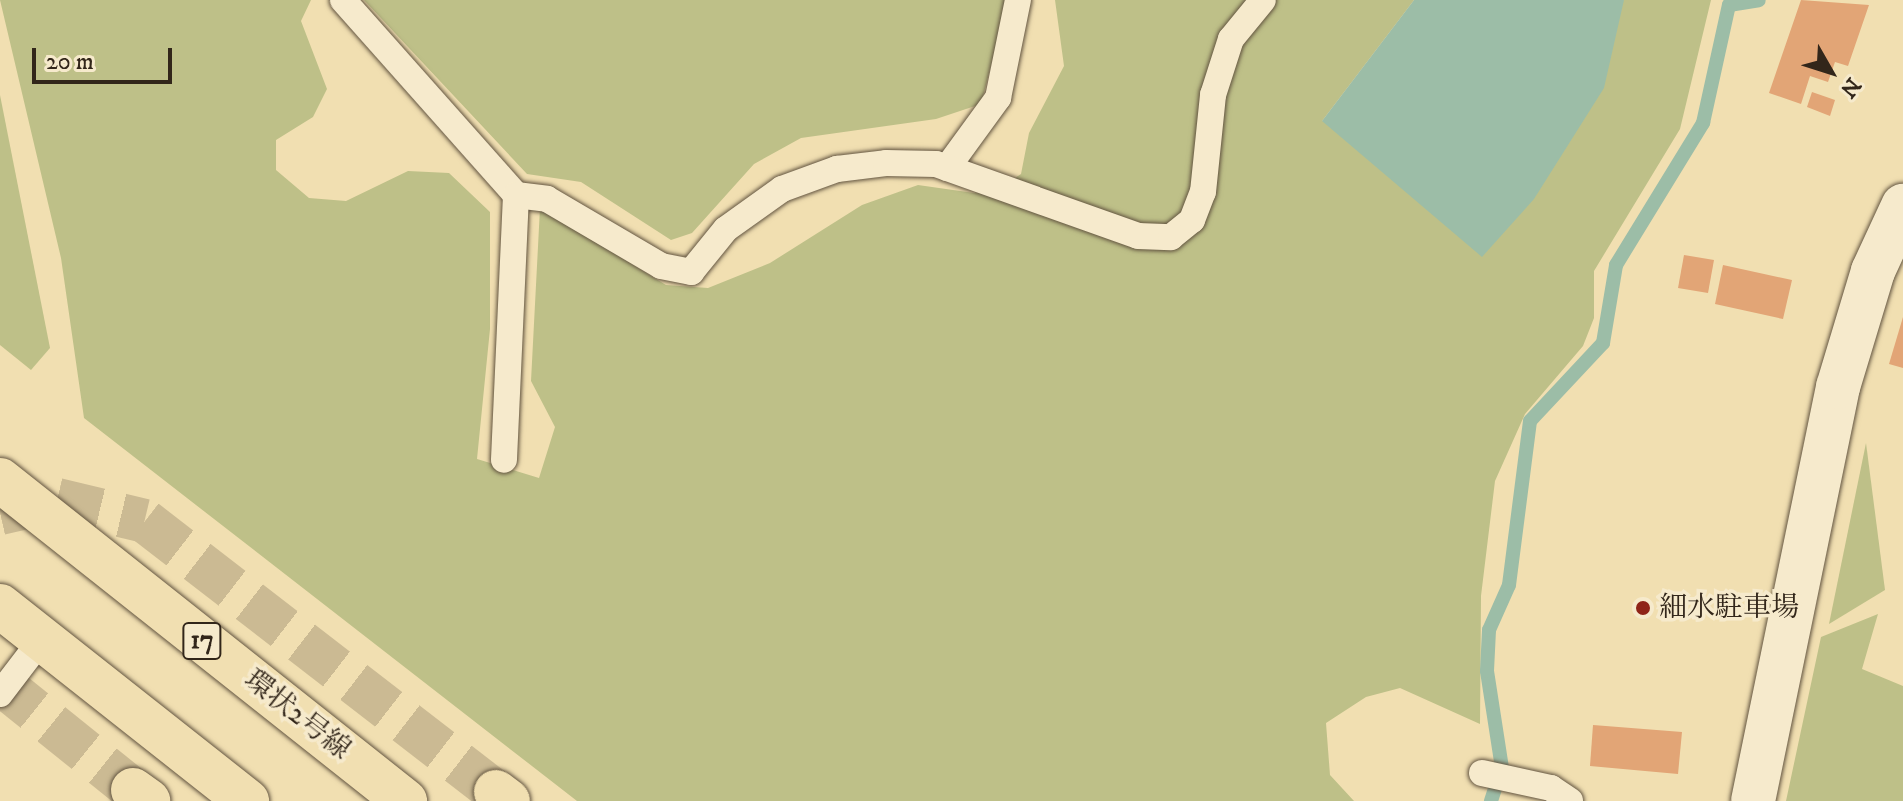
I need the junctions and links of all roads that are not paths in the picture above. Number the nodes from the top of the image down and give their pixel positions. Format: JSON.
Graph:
{"nodes":[{"id":1,"x":343,"y":0,"type":"edge"},
{"id":2,"x":1018,"y":0,"type":"edge"},
{"id":3,"x":1263,"y":0,"type":"edge"},
{"id":4,"x":947,"y":168,"type":"junction"},
{"id":5,"x":516,"y":195,"type":"junction"},
{"id":6,"x":1903,"y":206,"type":"edge"},
{"id":7,"x":504,"y":460,"type":"dead end"},
{"id":8,"x":0,"y":480,"type":"edge"},
{"id":9,"x":0,"y":606,"type":"edge"},
{"id":10,"x":42,"y":639,"type":"junction"},
{"id":11,"x":0,"y":694,"type":"edge"},
{"id":12,"x":1482,"y":773,"type":"dead end"},
{"id":13,"x":247,"y":801,"type":"edge"},
{"id":14,"x":405,"y":801,"type":"edge"},
{"id":15,"x":1570,"y":801,"type":"edge"},
{"id":16,"x":1753,"y":801,"type":"edge"}],
"edges":[{"from":1,"to":5,"type":"lane"},
{"from":2,"to":4,"type":"lane"},
{"from":3,"to":4,"type":"lane"},
{"from":4,"to":5,"type":"lane"},
{"from":5,"to":7,"type":"lane"},
{"from":6,"to":16,"type":"street"},
{"from":8,"to":14,"type":"main road","name":"環状2号線","number":"17"},
{"from":9,"to":10,"type":"main road"},
{"from":10,"to":11,"type":"lane"},
{"from":10,"to":13,"type":"main road"},
{"from":12,"to":15,"type":"lane"}]}
